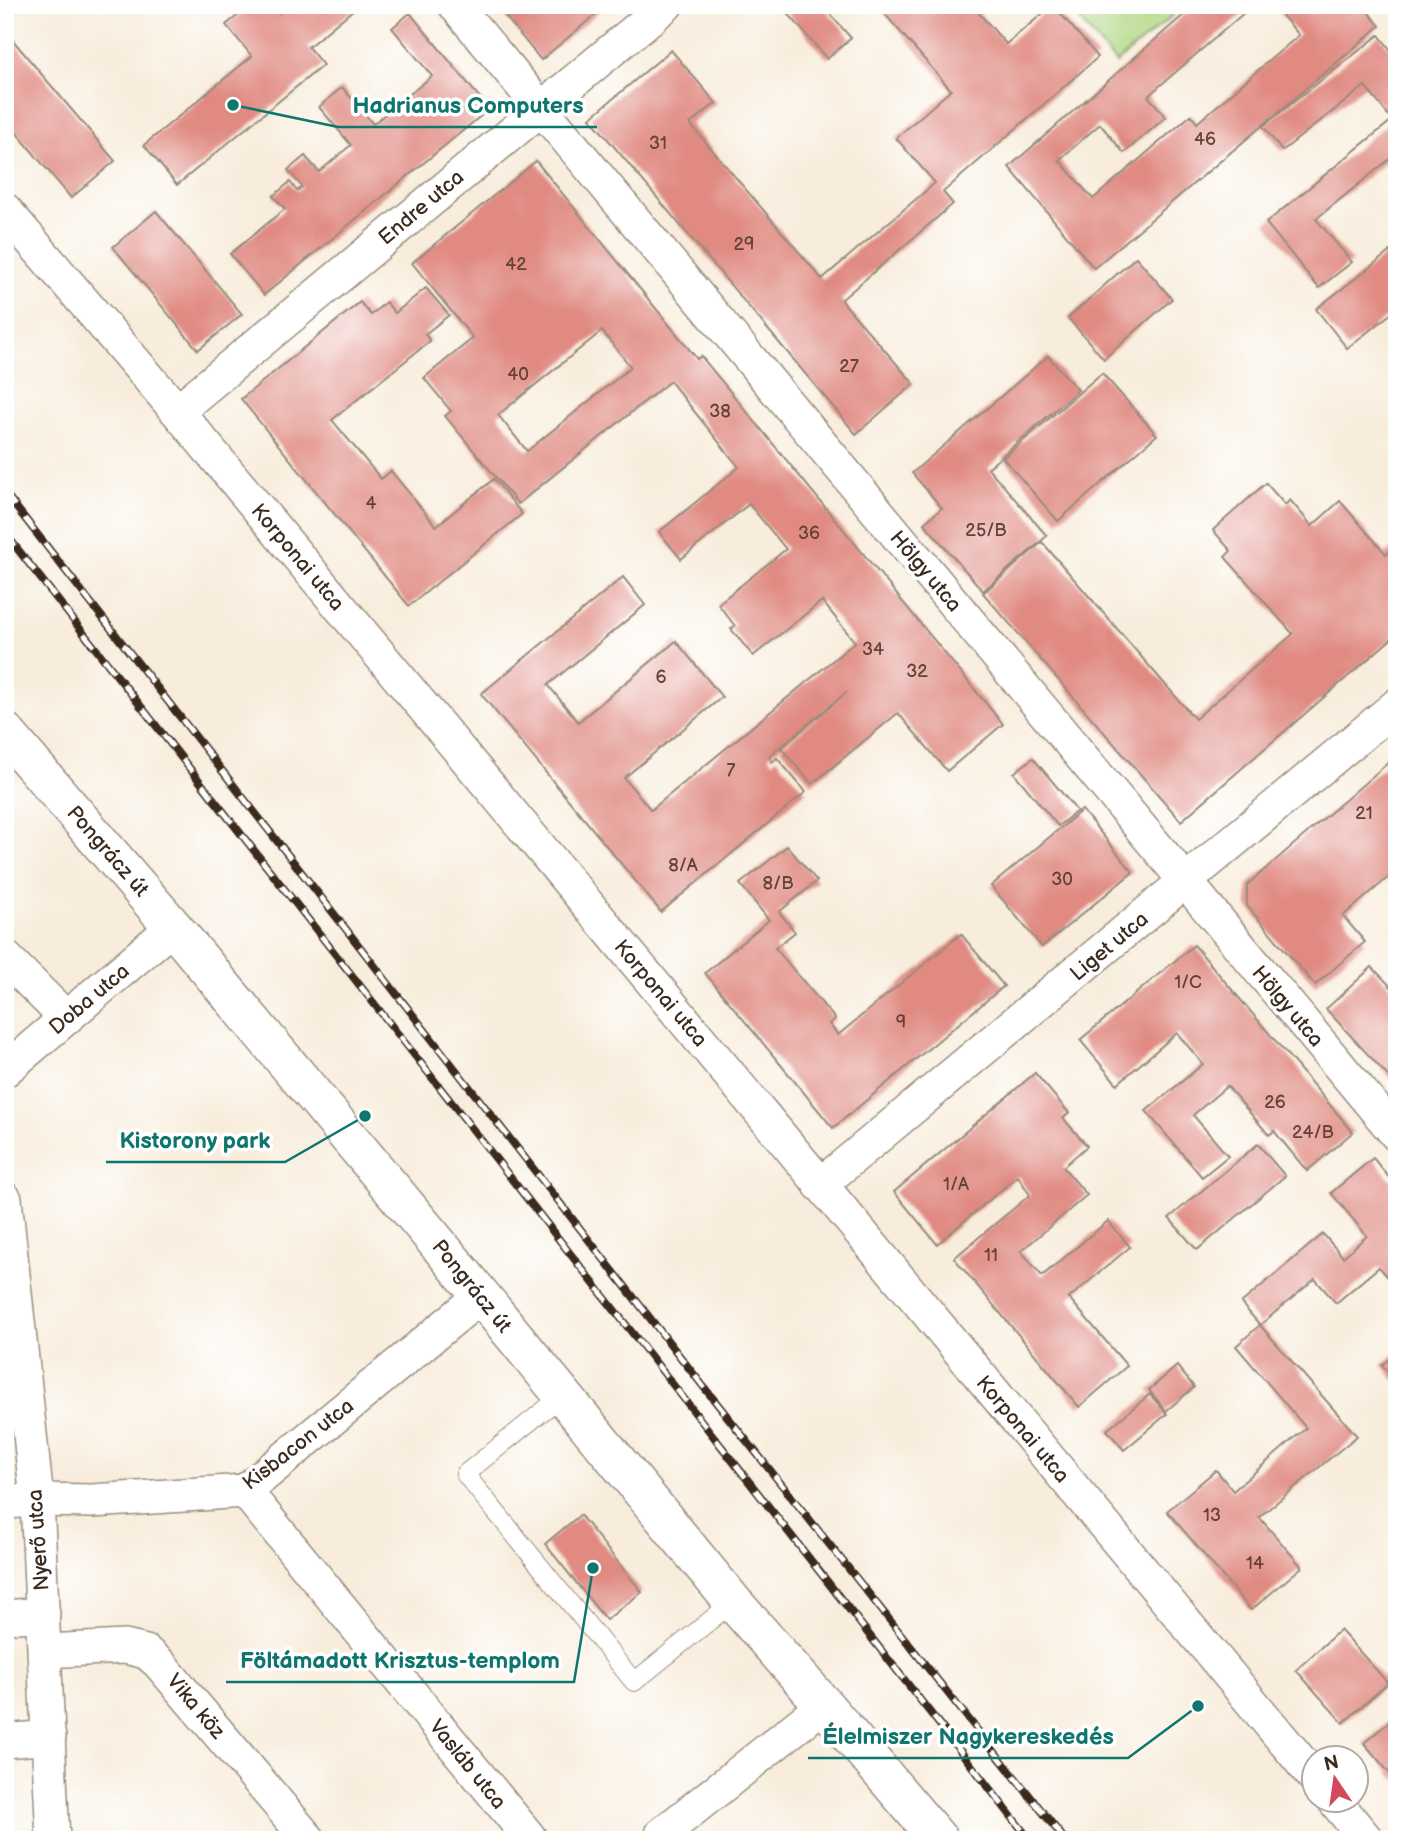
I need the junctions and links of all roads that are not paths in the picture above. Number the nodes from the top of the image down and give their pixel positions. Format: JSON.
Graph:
{"nodes":[{"id":1,"x":455,"y":5,"type":"edge"},
{"id":2,"x":666,"y":5,"type":"edge"},
{"id":3,"x":541,"y":107,"type":"junction"},
{"id":4,"x":5,"y":211,"type":"edge"},
{"id":5,"x":177,"y":411,"type":"junction"},
{"id":6,"x":1397,"y":705,"type":"edge"},
{"id":7,"x":5,"y":732,"type":"edge"},
{"id":8,"x":1185,"y":883,"type":"junction"},
{"id":9,"x":173,"y":928,"type":"junction"},
{"id":10,"x":5,"y":957,"type":"edge"},
{"id":11,"x":66,"y":1018,"type":"junction"},
{"id":12,"x":5,"y":1070,"type":"edge"},
{"id":13,"x":1397,"y":1135,"type":"edge"},
{"id":14,"x":820,"y":1185,"type":"junction"},
{"id":15,"x":5,"y":1199,"type":"edge"},
{"id":16,"x":481,"y":1296,"type":"junction"},
{"id":17,"x":563,"y":1395,"type":"junction"},
{"id":18,"x":245,"y":1491,"type":"junction"},
{"id":19,"x":21,"y":1501,"type":"edge"},
{"id":20,"x":733,"y":1602,"type":"junction"},
{"id":21,"x":43,"y":1614,"type":"junction"},
{"id":22,"x":5,"y":1617,"type":"edge"},
{"id":23,"x":45,"y":1651,"type":"junction"},
{"id":24,"x":824,"y":1705,"type":"junction"},
{"id":25,"x":49,"y":1737,"type":"junction"},
{"id":26,"x":5,"y":1741,"type":"edge"},
{"id":27,"x":1300,"y":1760,"type":"edge"},
{"id":28,"x":1346,"y":1814,"type":"edge"},
{"id":29,"x":662,"y":1834,"type":"road end"},
{"id":30,"x":528,"y":1837,"type":"road end"},
{"id":31,"x":53,"y":1840,"type":"edge"},
{"id":32,"x":309,"y":1840,"type":"edge"},
{"id":33,"x":939,"y":1840,"type":"edge"},
{"id":34,"x":1367,"y":1840,"type":"edge"}],
"edges":[{"from":1,"to":3,"type":"street","name":"Hölgy utca"},
{"from":2,"to":3,"type":"street","name":"Endre utca"},
{"from":3,"to":5,"type":"street","name":"Endre utca"},
{"from":3,"to":8,"type":"street","name":"Hölgy utca"},
{"from":4,"to":5,"type":"street","name":"Korponai utca"},
{"from":5,"to":14,"type":"street","name":"Korponai utca"},
{"from":6,"to":8,"type":"street","name":"Liget utca"},
{"from":7,"to":9,"type":"street","name":"Pongrácz út"},
{"from":8,"to":13,"type":"street","name":"Hölgy utca"},
{"from":8,"to":14,"type":"street","name":"Liget utca"},
{"from":9,"to":11,"type":"street","name":"Doba utca"},
{"from":9,"to":16,"type":"street","name":"Pongrácz út"},
{"from":10,"to":11,"type":"street"},
{"from":11,"to":12,"type":"street","name":"Doba utca"},
{"from":14,"to":27,"type":"street","name":"Korponai utca"},
{"from":15,"to":19,"type":"street","name":"Nyerő utca"},
{"from":16,"to":17,"type":"street","name":"Pongrácz út"},
{"from":16,"to":18,"type":"street","name":"Kisbacon utca"},
{"from":17,"to":20,"type":"street","name":"Pongrácz út"},
{"from":17,"to":20,"type":"lane"},
{"from":18,"to":19,"type":"street","name":"Kisbacon utca"},
{"from":18,"to":30,"type":"street","name":"Vasláb utca"},
{"from":19,"to":21,"type":"street","name":"Nyerő utca"},
{"from":20,"to":24,"type":"street","name":"Pongrácz út"},
{"from":21,"to":22,"type":"street"},
{"from":21,"to":23,"type":"street","name":"Nyerő utca"},
{"from":23,"to":25,"type":"street","name":"Nyerő utca"},
{"from":23,"to":32,"type":"street","name":"Vika köz"},
{"from":24,"to":29,"type":"street"},
{"from":24,"to":33,"type":"street","name":"Pongrácz út"},
{"from":25,"to":26,"type":"street"},
{"from":25,"to":31,"type":"street","name":"Nyerő utca"},
{"from":28,"to":34,"type":"street"}]}
